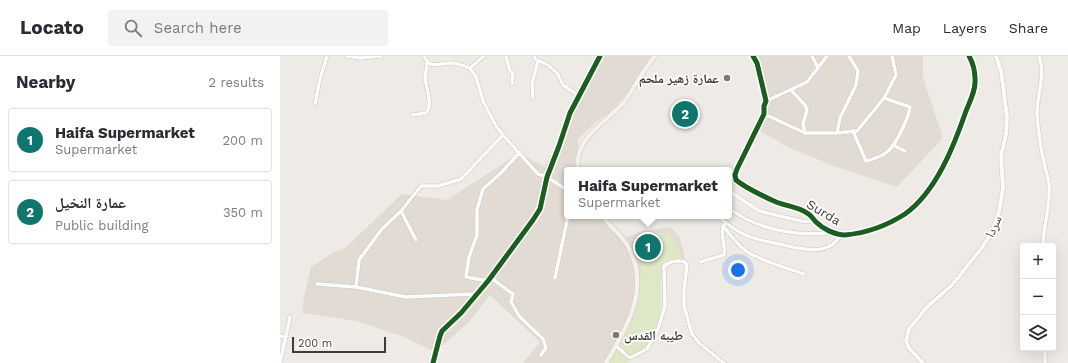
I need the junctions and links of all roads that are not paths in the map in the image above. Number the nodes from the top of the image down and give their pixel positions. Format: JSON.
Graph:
{"nodes":[{"id":1,"x":327,"y":56,"type":"edge"},
{"id":2,"x":347,"y":56,"type":"edge"},
{"id":3,"x":381,"y":56,"type":"edge"},
{"id":4,"x":424,"y":56,"type":"edge"},
{"id":5,"x":484,"y":56,"type":"edge"},
{"id":6,"x":506,"y":56,"type":"edge"},
{"id":7,"x":534,"y":56,"type":"edge"},
{"id":8,"x":600,"y":56,"type":"edge"},
{"id":9,"x":655,"y":56,"type":"edge"},
{"id":10,"x":753,"y":56,"type":"edge"},
{"id":11,"x":812,"y":56,"type":"edge"},
{"id":12,"x":827,"y":56,"type":"edge"},
{"id":13,"x":849,"y":56,"type":"edge"},
{"id":14,"x":892,"y":56,"type":"edge"},
{"id":15,"x":969,"y":56,"type":"edge"},
{"id":16,"x":996,"y":56,"type":"edge"},
{"id":17,"x":1039,"y":56,"type":"edge"},
{"id":18,"x":538,"y":61,"type":"junction"},
{"id":19,"x":428,"y":63,"type":"junction"},
{"id":20,"x":470,"y":68,"type":"junction"},
{"id":21,"x":818,"y":68,"type":"junction"},
{"id":22,"x":512,"y":84,"type":"dead end"},
{"id":23,"x":791,"y":90,"type":"junction"},
{"id":24,"x":579,"y":96,"type":"junction"},
{"id":25,"x":533,"y":98,"type":"dead end"},
{"id":26,"x":884,"y":98,"type":"junction"},
{"id":27,"x":766,"y":101,"type":"junction"},
{"id":28,"x":315,"y":104,"type":"dead end"},
{"id":29,"x":764,"y":114,"type":"junction"},
{"id":30,"x":412,"y":115,"type":"dead end"},
{"id":31,"x":853,"y":131,"type":"junction"},
{"id":32,"x":805,"y":133,"type":"junction"},
{"id":33,"x":837,"y":133,"type":"junction"},
{"id":34,"x":503,"y":135,"type":"junction"},
{"id":35,"x":893,"y":145,"type":"junction"},
{"id":36,"x":905,"y":151,"type":"dead end"},
{"id":37,"x":519,"y":153,"type":"junction"},
{"id":38,"x":578,"y":167,"type":"edge"},
{"id":39,"x":547,"y":177,"type":"junction"},
{"id":40,"x":564,"y":188,"type":"edge"},
{"id":41,"x":732,"y":193,"type":"dead end"},
{"id":42,"x":732,"y":210,"type":"edge"},
{"id":43,"x":401,"y":211,"type":"junction"},
{"id":44,"x":567,"y":219,"type":"edge"},
{"id":45,"x":605,"y":219,"type":"edge"},
{"id":46,"x":720,"y":219,"type":"edge"},
{"id":47,"x":816,"y":222,"type":"junction"},
{"id":48,"x":724,"y":225,"type":"junction"},
{"id":49,"x":835,"y":233,"type":"junction"},
{"id":50,"x":840,"y":234,"type":"junction"},
{"id":51,"x":416,"y":240,"type":"dead end"},
{"id":52,"x":1042,"y":243,"type":"edge"},
{"id":53,"x":700,"y":262,"type":"dead end"},
{"id":54,"x":804,"y":274,"type":"dead end"},
{"id":55,"x":555,"y":278,"type":"dead end"},
{"id":56,"x":490,"y":280,"type":"junction"},
{"id":57,"x":317,"y":284,"type":"dead end"},
{"id":58,"x":356,"y":287,"type":"junction"},
{"id":59,"x":476,"y":296,"type":"junction"},
{"id":60,"x":290,"y":317,"type":"dead end"},
{"id":61,"x":280,"y":336,"type":"edge"},
{"id":62,"x":286,"y":337,"type":"junction"},
{"id":63,"x":616,"y":346,"type":"junction"},
{"id":64,"x":1045,"y":351,"type":"edge"},
{"id":65,"x":541,"y":355,"type":"dead end"},
{"id":66,"x":280,"y":363,"type":"edge"},
{"id":67,"x":433,"y":363,"type":"edge"},
{"id":68,"x":606,"y":363,"type":"edge"},
{"id":69,"x":724,"y":363,"type":"edge"},
{"id":70,"x":923,"y":363,"type":"edge"},
{"id":71,"x":1045,"y":363,"type":"edge"}],
"edges":[{"from":1,"to":28,"type":"street"},
{"from":2,"to":3,"type":"street"},
{"from":4,"to":19,"type":"street"},
{"from":5,"to":20,"type":"street"},
{"from":6,"to":22,"type":"street"},
{"from":7,"to":18,"type":"street"},
{"from":8,"to":24,"type":"street"},
{"from":9,"to":38,"type":"main road"},
{"from":10,"to":27,"type":"street","name":"Surda"},
{"from":11,"to":21,"type":"street"},
{"from":12,"to":21,"type":"street"},
{"from":13,"to":33,"type":"street"},
{"from":14,"to":26,"type":"street"},
{"from":15,"to":50,"type":"street","name":"Surda"},
{"from":16,"to":70,"type":"street","name":"سردا"},
{"from":17,"to":52,"type":"street"},
{"from":18,"to":24,"type":"street"},
{"from":18,"to":25,"type":"street"},
{"from":19,"to":20,"type":"street"},
{"from":19,"to":30,"type":"street"},
{"from":20,"to":34,"type":"street"},
{"from":21,"to":23,"type":"street"},
{"from":23,"to":27,"type":"street"},
{"from":23,"to":32,"type":"street"},
{"from":24,"to":39,"type":"street"},
{"from":26,"to":31,"type":"street"},
{"from":26,"to":35,"type":"street"},
{"from":27,"to":29,"type":"street","name":"Surda"},
{"from":29,"to":32,"type":"street"},
{"from":29,"to":47,"type":"street","name":"Surda"},
{"from":31,"to":33,"type":"street"},
{"from":31,"to":35,"type":"street"},
{"from":32,"to":33,"type":"street"},
{"from":34,"to":37,"type":"street"},
{"from":34,"to":43,"type":"street"},
{"from":35,"to":36,"type":"street"},
{"from":37,"to":39,"type":"street"},
{"from":37,"to":56,"type":"street"},
{"from":39,"to":40,"type":"street"},
{"from":39,"to":56,"type":"street"},
{"from":41,"to":47,"type":"street"},
{"from":42,"to":49,"type":"street"},
{"from":43,"to":51,"type":"street"},
{"from":43,"to":58,"type":"street"},
{"from":44,"to":55,"type":"street"},
{"from":45,"to":63,"type":"main road"},
{"from":46,"to":48,"type":"street"},
{"from":47,"to":49,"type":"street","name":"Surda"},
{"from":48,"to":50,"type":"street"},
{"from":48,"to":53,"type":"street"},
{"from":48,"to":54,"type":"street"},
{"from":49,"to":50,"type":"street","name":"Surda"},
{"from":56,"to":59,"type":"street"},
{"from":56,"to":65,"type":"street"},
{"from":57,"to":58,"type":"street"},
{"from":58,"to":59,"type":"street"},
{"from":59,"to":67,"type":"street"},
{"from":60,"to":62,"type":"street"},
{"from":61,"to":62,"type":"street"},
{"from":62,"to":66,"type":"street"},
{"from":63,"to":68,"type":"main road"},
{"from":63,"to":69,"type":"street"},
{"from":64,"to":71,"type":"street"}]}
